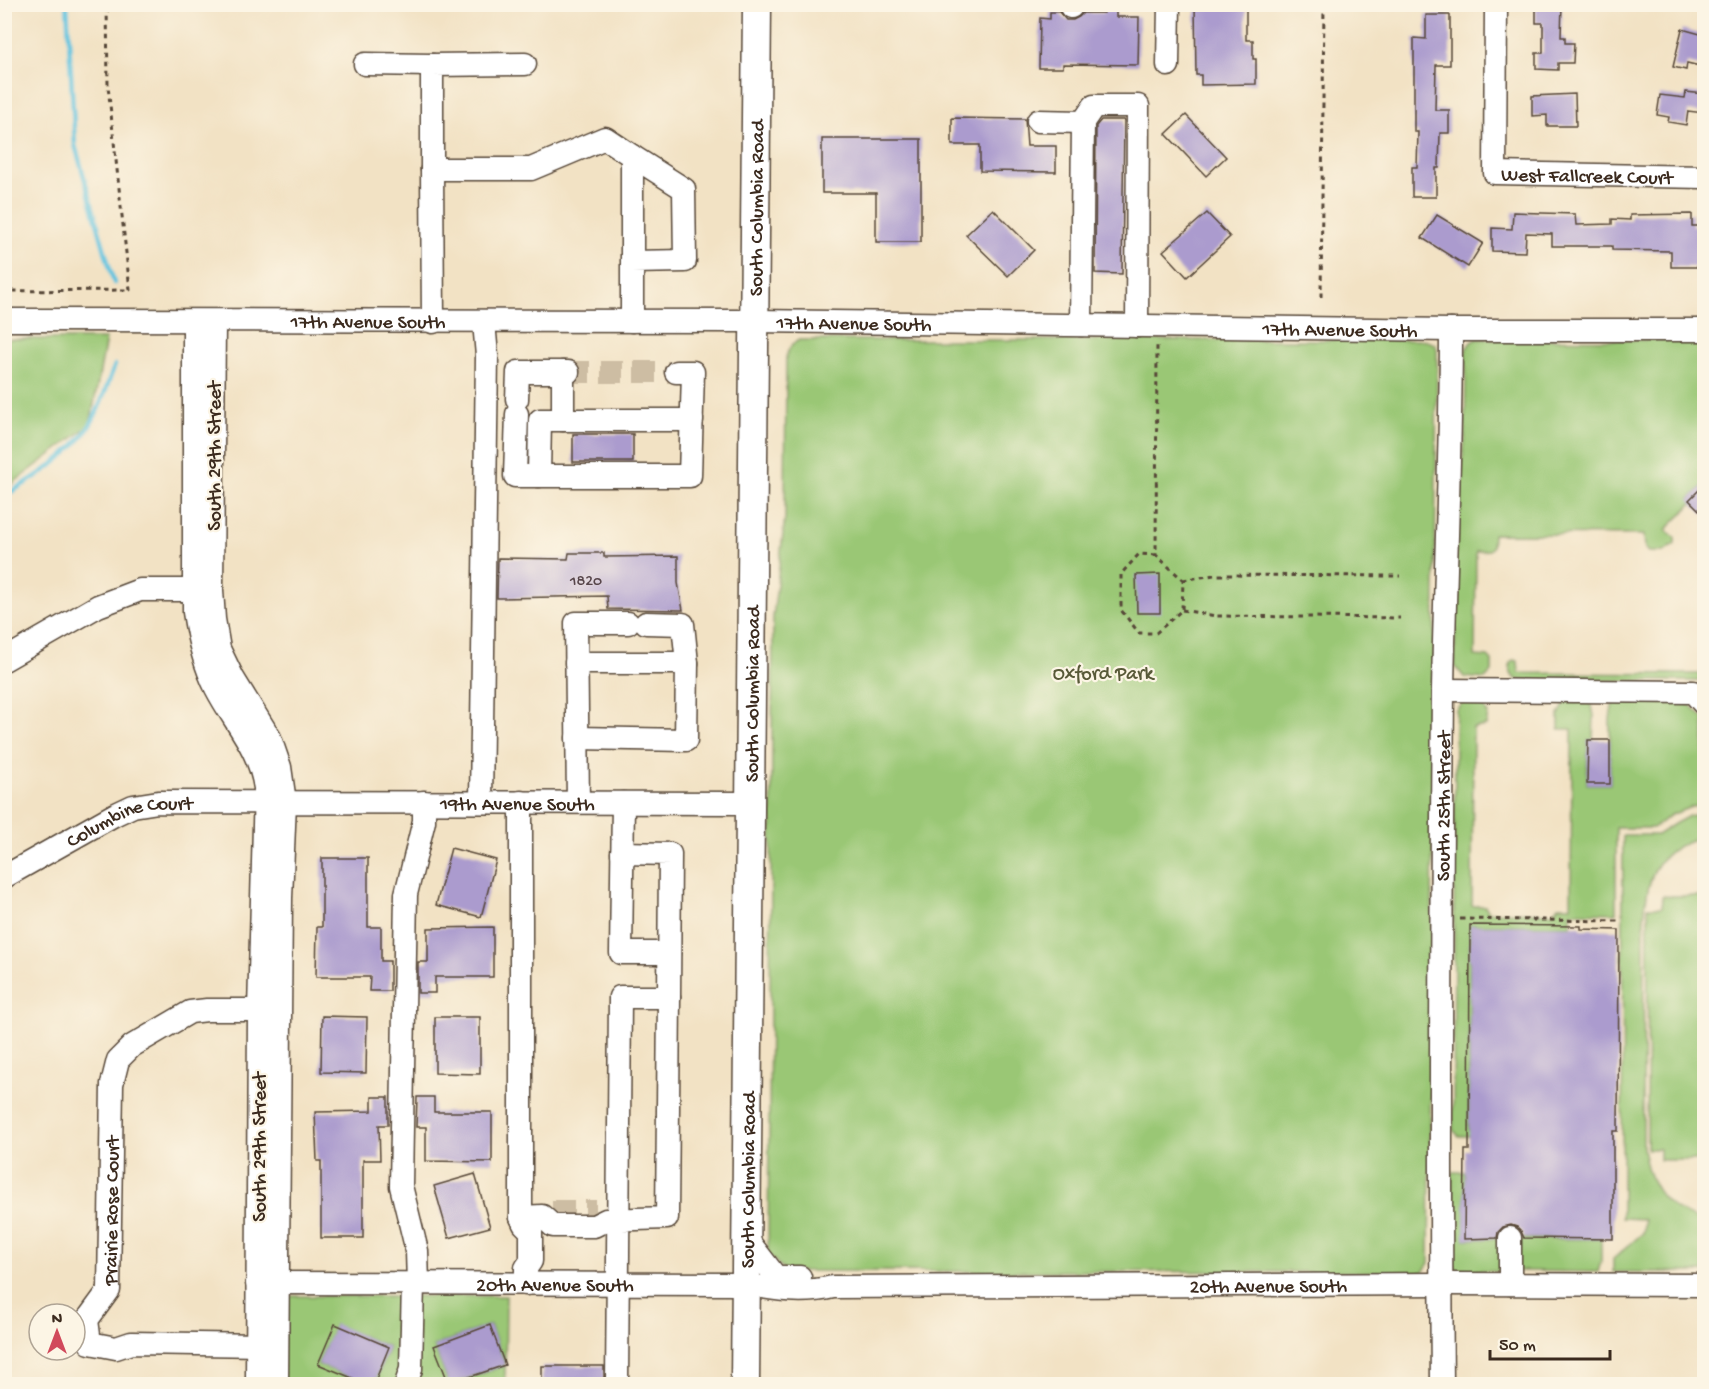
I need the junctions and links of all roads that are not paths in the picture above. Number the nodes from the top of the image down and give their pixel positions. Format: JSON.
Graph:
{"nodes":[{"id":1,"x":757,"y":4,"type":"edge"},
{"id":2,"x":1168,"y":4,"type":"edge"},
{"id":3,"x":1496,"y":4,"type":"edge"},
{"id":4,"x":365,"y":64,"type":"dead end"},
{"id":5,"x":525,"y":64,"type":"dead end"},
{"id":6,"x":432,"y":65,"type":"junction"},
{"id":7,"x":1168,"y":65,"type":"dead end"},
{"id":8,"x":1038,"y":121,"type":"dead end"},
{"id":9,"x":1083,"y":122,"type":"junction"},
{"id":10,"x":632,"y":156,"type":"junction"},
{"id":11,"x":432,"y":169,"type":"junction"},
{"id":12,"x":1704,"y":177,"type":"edge"},
{"id":13,"x":632,"y":262,"type":"junction"},
{"id":14,"x":4,"y":320,"type":"edge"},
{"id":15,"x":632,"y":321,"type":"junction"},
{"id":16,"x":754,"y":321,"type":"junction"},
{"id":17,"x":204,"y":322,"type":"junction"},
{"id":18,"x":433,"y":322,"type":"junction"},
{"id":19,"x":484,"y":322,"type":"junction"},
{"id":20,"x":1081,"y":325,"type":"junction"},
{"id":21,"x":1147,"y":326,"type":"junction"},
{"id":22,"x":1451,"y":330,"type":"junction"},
{"id":23,"x":1704,"y":330,"type":"edge"},
{"id":24,"x":676,"y":372,"type":"tunnel mouth"},
{"id":25,"x":563,"y":420,"type":"junction"},
{"id":26,"x":692,"y":420,"type":"junction"},
{"id":27,"x":485,"y":462,"type":"junction"},
{"id":28,"x":515,"y":462,"type":"junction"},
{"id":29,"x":539,"y":476,"type":"junction"},
{"id":30,"x":203,"y":590,"type":"junction"},
{"id":31,"x":4,"y":660,"type":"edge"},
{"id":32,"x":615,"y":662,"type":"junction"},
{"id":33,"x":576,"y":663,"type":"junction"},
{"id":34,"x":687,"y":663,"type":"junction"},
{"id":35,"x":1443,"y":690,"type":"junction"},
{"id":36,"x":1701,"y":696,"type":"edge"},
{"id":37,"x":686,"y":728,"type":"junction"},
{"id":38,"x":577,"y":738,"type":"junction"},
{"id":39,"x":275,"y":802,"type":"junction"},
{"id":40,"x":424,"y":802,"type":"junction"},
{"id":41,"x":481,"y":802,"type":"junction"},
{"id":42,"x":521,"y":802,"type":"junction"},
{"id":43,"x":578,"y":802,"type":"junction"},
{"id":44,"x":623,"y":803,"type":"junction"},
{"id":45,"x":749,"y":803,"type":"junction"},
{"id":46,"x":622,"y":853,"type":"junction"},
{"id":47,"x":4,"y":877,"type":"edge"},
{"id":48,"x":669,"y":953,"type":"junction"},
{"id":49,"x":669,"y":997,"type":"junction"},
{"id":50,"x":269,"y":1010,"type":"junction"},
{"id":51,"x":535,"y":1217,"type":"junction"},
{"id":52,"x":606,"y":1217,"type":"junction"},
{"id":53,"x":746,"y":1238,"type":"junction"},
{"id":54,"x":1510,"y":1238,"type":"dead end"},
{"id":55,"x":526,"y":1276,"type":"junction"},
{"id":56,"x":267,"y":1283,"type":"junction"},
{"id":57,"x":415,"y":1283,"type":"junction"},
{"id":58,"x":617,"y":1284,"type":"junction"},
{"id":59,"x":746,"y":1284,"type":"junction"},
{"id":60,"x":1441,"y":1284,"type":"junction"},
{"id":61,"x":1510,"y":1284,"type":"junction"},
{"id":62,"x":1704,"y":1285,"type":"edge"},
{"id":63,"x":833,"y":1287,"type":"junction"},
{"id":64,"x":267,"y":1345,"type":"junction"},
{"id":65,"x":257,"y":1384,"type":"edge"},
{"id":66,"x":277,"y":1384,"type":"edge"},
{"id":67,"x":406,"y":1384,"type":"edge"},
{"id":68,"x":617,"y":1384,"type":"edge"},
{"id":69,"x":745,"y":1384,"type":"edge"},
{"id":70,"x":1442,"y":1384,"type":"edge"}],
"edges":[{"from":1,"to":16,"type":"main road","name":"South Columbia Road"},
{"from":2,"to":7,"type":"street"},
{"from":3,"to":12,"type":"street","name":"West Fallcreek Court"},
{"from":4,"to":6,"type":"street"},
{"from":5,"to":6,"type":"street"},
{"from":6,"to":11,"type":"street"},
{"from":8,"to":9,"type":"street"},
{"from":9,"to":20,"type":"street"},
{"from":9,"to":21,"type":"street"},
{"from":10,"to":11,"type":"street"},
{"from":10,"to":13,"type":"street"},
{"from":10,"to":13,"type":"street"},
{"from":11,"to":18,"type":"street"},
{"from":13,"to":15,"type":"street"},
{"from":14,"to":17,"type":"street","name":"17th Avenue South"},
{"from":15,"to":16,"type":"street","name":"17th Avenue South"},
{"from":15,"to":19,"type":"street","name":"17th Avenue South"},
{"from":16,"to":20,"type":"street","name":"17th Avenue South"},
{"from":16,"to":45,"type":"main road","name":"South Columbia Road"},
{"from":17,"to":18,"type":"street","name":"17th Avenue South"},
{"from":17,"to":30,"type":"street","name":"South 29th Street"},
{"from":18,"to":19,"type":"street","name":"17th Avenue South"},
{"from":19,"to":27,"type":"street"},
{"from":20,"to":21,"type":"street","name":"17th Avenue South"},
{"from":21,"to":22,"type":"street","name":"17th Avenue South"},
{"from":22,"to":23,"type":"street","name":"17th Avenue South"},
{"from":22,"to":35,"type":"street","name":"South 25th Street"},
{"from":24,"to":26,"type":"street"},
{"from":25,"to":26,"type":"street"},
{"from":25,"to":28,"type":"street"},
{"from":25,"to":29,"type":"street"},
{"from":26,"to":29,"type":"street"},
{"from":27,"to":28,"type":"street"},
{"from":27,"to":41,"type":"street"},
{"from":28,"to":29,"type":"street"},
{"from":30,"to":31,"type":"street"},
{"from":30,"to":39,"type":"street","name":"South 29th Street"},
{"from":32,"to":33,"type":"street"},
{"from":32,"to":34,"type":"street"},
{"from":32,"to":37,"type":"street"},
{"from":33,"to":34,"type":"street"},
{"from":33,"to":38,"type":"street"},
{"from":34,"to":37,"type":"street"},
{"from":35,"to":36,"type":"street"},
{"from":35,"to":60,"type":"street","name":"South 25th Street"},
{"from":37,"to":38,"type":"street"},
{"from":38,"to":43,"type":"street"},
{"from":39,"to":40,"type":"street","name":"19th Avenue South"},
{"from":39,"to":47,"type":"street","name":"Columbine Court"},
{"from":39,"to":50,"type":"street","name":"South 29th Street"},
{"from":40,"to":41,"type":"street","name":"19th Avenue South"},
{"from":40,"to":57,"type":"street"},
{"from":41,"to":42,"type":"street","name":"19th Avenue South"},
{"from":42,"to":43,"type":"street","name":"19th Avenue South"},
{"from":42,"to":51,"type":"street"},
{"from":43,"to":44,"type":"street","name":"19th Avenue South"},
{"from":44,"to":45,"type":"street","name":"19th Avenue South"},
{"from":44,"to":46,"type":"street"},
{"from":45,"to":53,"type":"main road","name":"South Columbia Road"},
{"from":46,"to":48,"type":"street"},
{"from":46,"to":48,"type":"street"},
{"from":48,"to":49,"type":"street"},
{"from":49,"to":52,"type":"street"},
{"from":49,"to":52,"type":"street"},
{"from":50,"to":56,"type":"street","name":"South 29th Street"},
{"from":50,"to":64,"type":"street","name":"Prairie Rose Court"},
{"from":51,"to":52,"type":"street"},
{"from":51,"to":55,"type":"street"},
{"from":52,"to":58,"type":"street"},
{"from":53,"to":59,"type":"main road","name":"South Columbia Road"},
{"from":53,"to":63,"type":"street","name":"20th Avenue South"},
{"from":54,"to":61,"type":"street"},
{"from":55,"to":57,"type":"street","name":"20th Avenue South"},
{"from":55,"to":58,"type":"street","name":"20th Avenue South"},
{"from":56,"to":57,"type":"street","name":"20th Avenue South"},
{"from":56,"to":64,"type":"street","name":"South 29th Street"},
{"from":57,"to":67,"type":"street"},
{"from":58,"to":59,"type":"street","name":"20th Avenue South"},
{"from":58,"to":68,"type":"street"},
{"from":59,"to":63,"type":"street","name":"20th Avenue South"},
{"from":59,"to":69,"type":"main road","name":"South Columbia Road"},
{"from":60,"to":61,"type":"street","name":"20th Avenue South"},
{"from":60,"to":63,"type":"street","name":"20th Avenue South"},
{"from":60,"to":70,"type":"street","name":"South 25th Street"},
{"from":61,"to":62,"type":"street","name":"20th Avenue South"},
{"from":64,"to":65,"type":"street","name":"South 29th Street"},
{"from":64,"to":66,"type":"street","name":"South 29th Street"}]}
